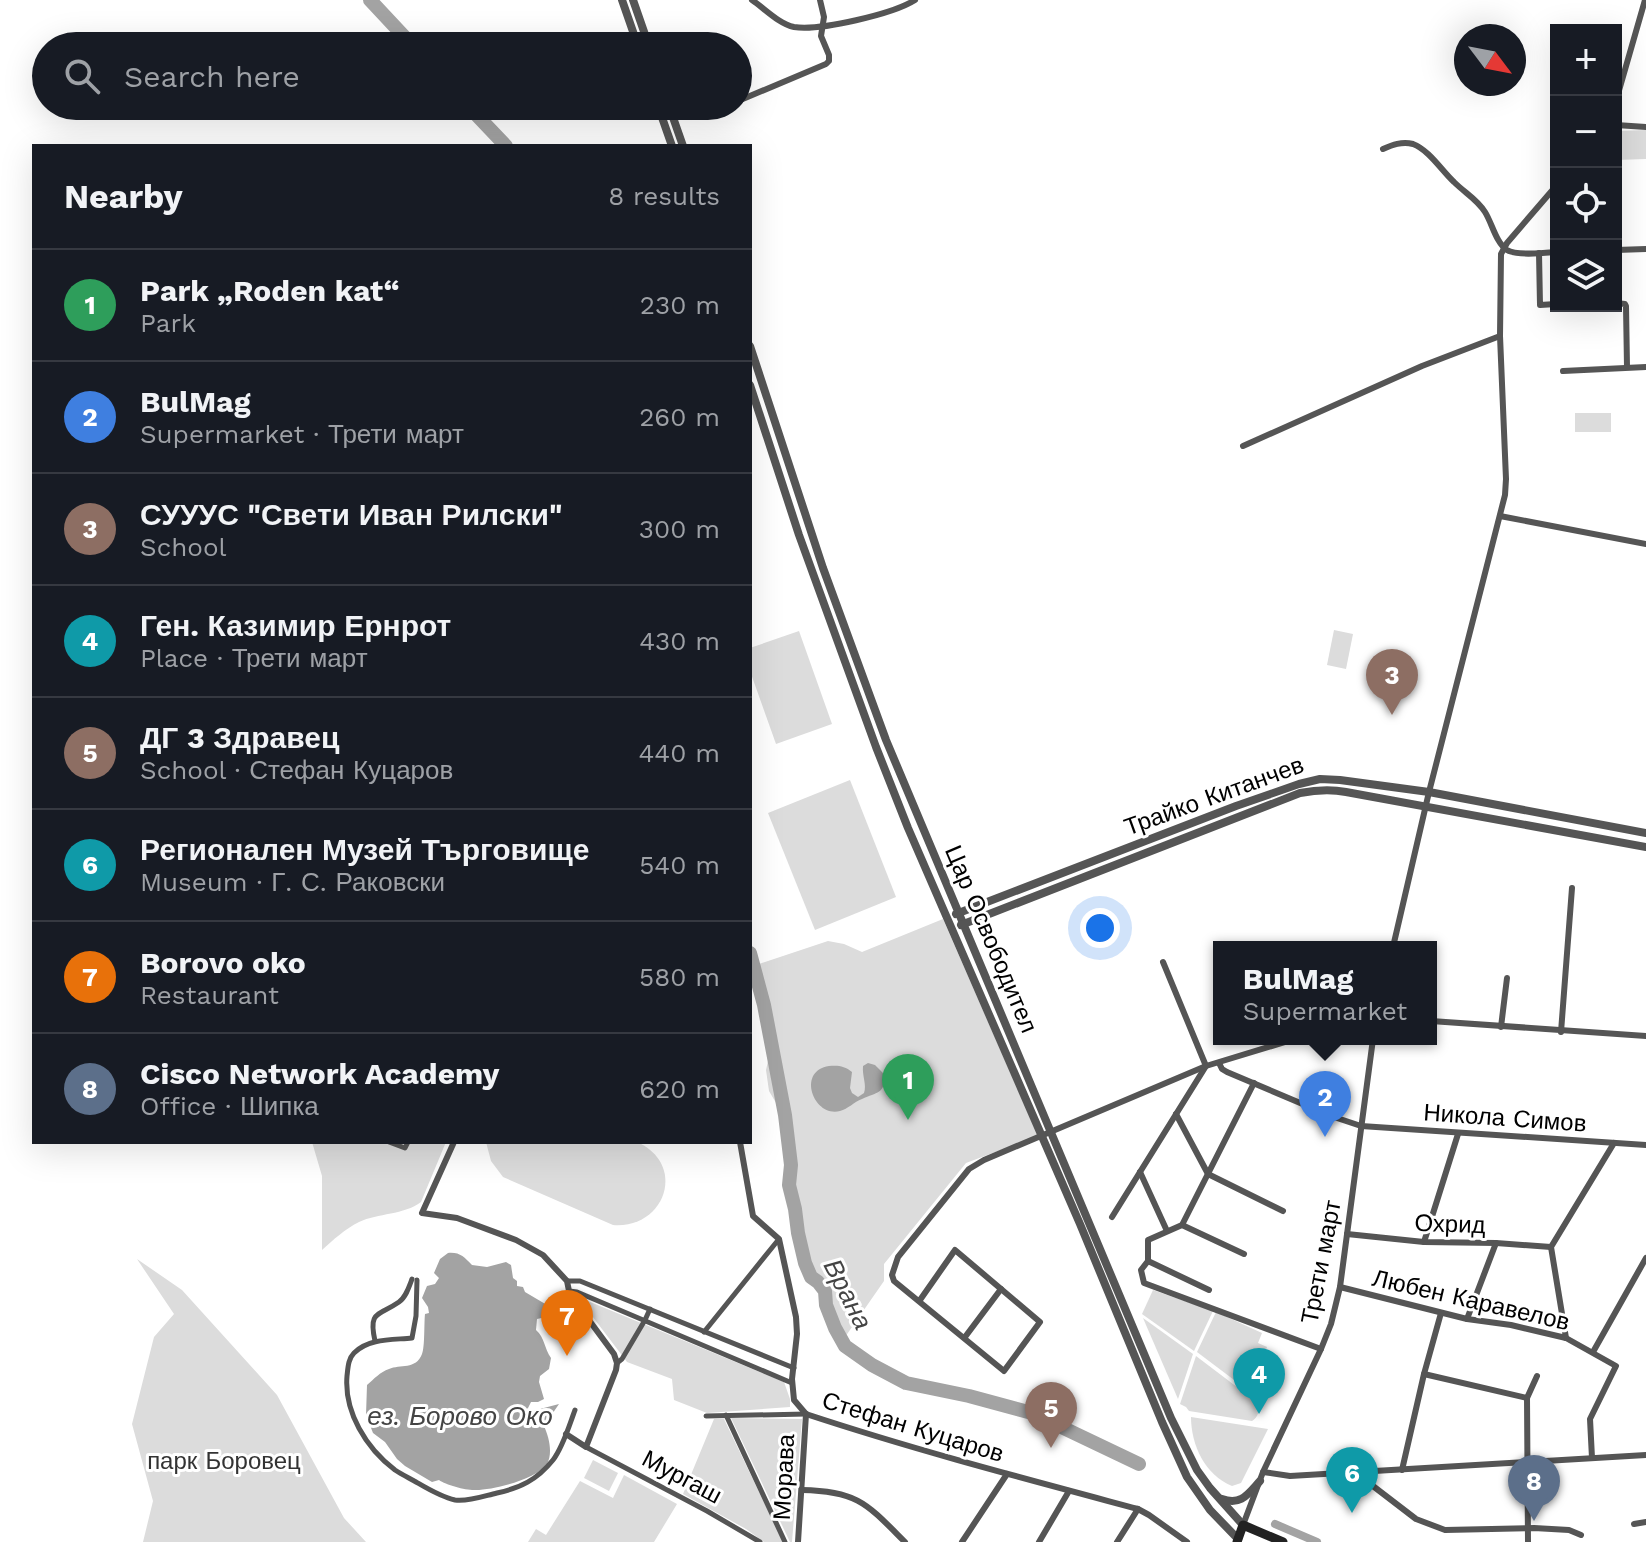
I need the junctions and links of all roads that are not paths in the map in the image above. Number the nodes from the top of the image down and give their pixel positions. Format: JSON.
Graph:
{"nodes":[{"id":1,"x":622,"y":0,"type":"edge"},
{"id":2,"x":633,"y":0,"type":"edge"},
{"id":3,"x":752,"y":0,"type":"edge"},
{"id":4,"x":820,"y":0,"type":"edge"},
{"id":5,"x":915,"y":0,"type":"edge"},
{"id":6,"x":1645,"y":0,"type":"edge"},
{"id":7,"x":822,"y":25,"type":"junction"},
{"id":8,"x":633,"y":32,"type":"edge"},
{"id":9,"x":644,"y":32,"type":"edge"},
{"id":10,"x":752,"y":95,"type":"edge"},
{"id":11,"x":1617,"y":96,"type":"edge"},
{"id":12,"x":663,"y":120,"type":"edge"},
{"id":13,"x":674,"y":120,"type":"edge"},
{"id":14,"x":1622,"y":125,"type":"edge"},
{"id":15,"x":1646,"y":127,"type":"edge"},
{"id":16,"x":671,"y":144,"type":"edge"},
{"id":17,"x":682,"y":144,"type":"edge"},
{"id":18,"x":1383,"y":149,"type":"dead end"},
{"id":19,"x":1550,"y":193,"type":"edge"},
{"id":20,"x":1503,"y":248,"type":"junction"},
{"id":21,"x":1646,"y":249,"type":"edge"},
{"id":22,"x":1622,"y":250,"type":"edge"},
{"id":23,"x":1550,"y":252,"type":"edge"},
{"id":24,"x":1539,"y":253,"type":"junction"},
{"id":25,"x":1550,"y":304,"type":"edge"},
{"id":26,"x":1622,"y":304,"type":"edge"},
{"id":27,"x":1500,"y":336,"type":"junction"},
{"id":28,"x":752,"y":352,"type":"edge"},
{"id":29,"x":1627,"y":367,"type":"junction"},
{"id":30,"x":1646,"y":367,"type":"edge"},
{"id":31,"x":1563,"y":371,"type":"dead end"},
{"id":32,"x":752,"y":391,"type":"edge"},
{"id":33,"x":1243,"y":446,"type":"dead end"},
{"id":34,"x":1500,"y":516,"type":"junction"},
{"id":35,"x":1646,"y":544,"type":"edge"},
{"id":36,"x":1429,"y":792,"type":"junction"},
{"id":37,"x":1426,"y":806,"type":"junction"},
{"id":38,"x":1646,"y":833,"type":"edge"},
{"id":39,"x":1646,"y":847,"type":"edge"},
{"id":40,"x":1572,"y":888,"type":"dead end"},
{"id":41,"x":958,"y":912,"type":"junction"},
{"id":42,"x":946,"y":918,"type":"junction"},
{"id":43,"x":963,"y":924,"type":"junction"},
{"id":44,"x":951,"y":929,"type":"junction"},
{"id":45,"x":1394,"y":941,"type":"edge"},
{"id":46,"x":1163,"y":962,"type":"dead end"},
{"id":47,"x":1507,"y":978,"type":"dead end"},
{"id":48,"x":1437,"y":1022,"type":"edge"},
{"id":49,"x":1501,"y":1027,"type":"junction"},
{"id":50,"x":1561,"y":1032,"type":"junction"},
{"id":51,"x":1646,"y":1036,"type":"edge"},
{"id":52,"x":1276,"y":1045,"type":"edge"},
{"id":53,"x":1372,"y":1045,"type":"edge"},
{"id":54,"x":1219,"y":1063,"type":"junction"},
{"id":55,"x":1206,"y":1066,"type":"junction"},
{"id":56,"x":1254,"y":1083,"type":"junction"},
{"id":57,"x":1176,"y":1114,"type":"junction"},
{"id":58,"x":1361,"y":1126,"type":"junction"},
{"id":59,"x":1046,"y":1134,"type":"junction"},
{"id":60,"x":1458,"y":1134,"type":"junction"},
{"id":61,"x":1614,"y":1143,"type":"junction"},
{"id":62,"x":453,"y":1144,"type":"edge"},
{"id":63,"x":740,"y":1144,"type":"edge"},
{"id":64,"x":1646,"y":1145,"type":"edge"},
{"id":65,"x":1140,"y":1172,"type":"junction"},
{"id":66,"x":1208,"y":1174,"type":"junction"},
{"id":67,"x":1283,"y":1211,"type":"dead end"},
{"id":68,"x":1112,"y":1217,"type":"dead end"},
{"id":69,"x":1182,"y":1225,"type":"junction"},
{"id":70,"x":1167,"y":1231,"type":"junction"},
{"id":71,"x":1347,"y":1234,"type":"junction"},
{"id":72,"x":779,"y":1239,"type":"junction"},
{"id":73,"x":1424,"y":1242,"type":"junction"},
{"id":74,"x":1496,"y":1243,"type":"junction"},
{"id":75,"x":1551,"y":1247,"type":"junction"},
{"id":76,"x":1244,"y":1254,"type":"dead end"},
{"id":77,"x":1646,"y":1258,"type":"edge"},
{"id":78,"x":1148,"y":1261,"type":"junction"},
{"id":79,"x":567,"y":1281,"type":"junction"},
{"id":80,"x":580,"y":1281,"type":"junction"},
{"id":81,"x":1340,"y":1287,"type":"junction"},
{"id":82,"x":1001,"y":1289,"type":"junction"},
{"id":83,"x":1209,"y":1290,"type":"dead end"},
{"id":84,"x":573,"y":1292,"type":"junction"},
{"id":85,"x":920,"y":1300,"type":"junction"},
{"id":86,"x":650,"y":1309,"type":"junction"},
{"id":87,"x":1441,"y":1313,"type":"junction"},
{"id":88,"x":1467,"y":1319,"type":"junction"},
{"id":89,"x":645,"y":1320,"type":"junction"},
{"id":90,"x":702,"y":1330,"type":"junction"},
{"id":91,"x":965,"y":1337,"type":"junction"},
{"id":92,"x":1566,"y":1338,"type":"junction"},
{"id":93,"x":375,"y":1341,"type":"junction"},
{"id":94,"x":694,"y":1341,"type":"junction"},
{"id":95,"x":730,"y":1342,"type":"junction"},
{"id":96,"x":1321,"y":1349,"type":"junction"},
{"id":97,"x":1593,"y":1352,"type":"junction"},
{"id":98,"x":725,"y":1354,"type":"junction"},
{"id":99,"x":777,"y":1362,"type":"junction"},
{"id":100,"x":617,"y":1363,"type":"junction"},
{"id":101,"x":794,"y":1368,"type":"junction"},
{"id":102,"x":1424,"y":1374,"type":"junction"},
{"id":103,"x":773,"y":1375,"type":"junction"},
{"id":104,"x":1537,"y":1376,"type":"dead end"},
{"id":105,"x":792,"y":1383,"type":"junction"},
{"id":106,"x":1527,"y":1398,"type":"junction"},
{"id":107,"x":575,"y":1410,"type":"dead end"},
{"id":108,"x":806,"y":1414,"type":"junction"},
{"id":109,"x":726,"y":1415,"type":"junction"},
{"id":110,"x":706,"y":1416,"type":"dead end"},
{"id":111,"x":566,"y":1434,"type":"junction"},
{"id":112,"x":586,"y":1447,"type":"junction"},
{"id":113,"x":1646,"y":1455,"type":"edge"},
{"id":114,"x":1592,"y":1458,"type":"junction"},
{"id":115,"x":1527,"y":1463,"type":"junction"},
{"id":116,"x":1402,"y":1470,"type":"junction"},
{"id":117,"x":1356,"y":1473,"type":"junction"},
{"id":118,"x":1007,"y":1474,"type":"junction"},
{"id":119,"x":1261,"y":1476,"type":"junction"},
{"id":120,"x":802,"y":1490,"type":"junction"},
{"id":121,"x":1069,"y":1491,"type":"junction"},
{"id":122,"x":1219,"y":1498,"type":"junction"},
{"id":123,"x":1138,"y":1509,"type":"junction"},
{"id":124,"x":1646,"y":1522,"type":"edge"},
{"id":125,"x":1634,"y":1524,"type":"dead end"},
{"id":126,"x":1243,"y":1525,"type":"junction"},
{"id":127,"x":1528,"y":1528,"type":"junction"},
{"id":128,"x":1581,"y":1535,"type":"dead end"},
{"id":129,"x":1240,"y":1541,"type":"edge"},
{"id":130,"x":760,"y":1542,"type":"edge"},
{"id":131,"x":785,"y":1542,"type":"edge"},
{"id":132,"x":798,"y":1542,"type":"edge"},
{"id":133,"x":905,"y":1542,"type":"edge"},
{"id":134,"x":962,"y":1542,"type":"edge"},
{"id":135,"x":1039,"y":1542,"type":"edge"},
{"id":136,"x":1117,"y":1542,"type":"edge"},
{"id":137,"x":1187,"y":1542,"type":"edge"},
{"id":138,"x":1283,"y":1542,"type":"edge"},
{"id":139,"x":1528,"y":1542,"type":"edge"}],
"edges":[{"from":1,"to":8,"type":"street"},
{"from":2,"to":9,"type":"street"},
{"from":3,"to":7,"type":"street"},
{"from":4,"to":7,"type":"street"},
{"from":5,"to":7,"type":"street"},
{"from":6,"to":11,"type":"street"},
{"from":7,"to":10,"type":"street"},
{"from":12,"to":16,"type":"street"},
{"from":13,"to":17,"type":"street"},
{"from":14,"to":15,"type":"street"},
{"from":18,"to":20,"type":"street"},
{"from":19,"to":20,"type":"street"},
{"from":20,"to":24,"type":"street"},
{"from":20,"to":27,"type":"street"},
{"from":21,"to":22,"type":"street"},
{"from":23,"to":24,"type":"street"},
{"from":24,"to":25,"type":"street"},
{"from":26,"to":29,"type":"street"},
{"from":27,"to":33,"type":"street"},
{"from":27,"to":34,"type":"street"},
{"from":28,"to":41,"type":"street","name":"Цар Освободител"},
{"from":29,"to":30,"type":"street"},
{"from":29,"to":31,"type":"street"},
{"from":32,"to":42,"type":"street","name":"Цар Освободител"},
{"from":34,"to":35,"type":"street"},
{"from":34,"to":36,"type":"street"},
{"from":36,"to":37,"type":"street"},
{"from":36,"to":38,"type":"street","name":"Трайко Китанчев"},
{"from":36,"to":41,"type":"street","name":"Трайко Китанчев"},
{"from":37,"to":39,"type":"street","name":"Трайко Китанчев"},
{"from":37,"to":43,"type":"street","name":"Трайко Китанчев"},
{"from":37,"to":45,"type":"street"},
{"from":40,"to":50,"type":"street"},
{"from":41,"to":42,"type":"street","name":"Трайко Китанчев"},
{"from":41,"to":43,"type":"street","name":"Цар Освободител"},
{"from":42,"to":44,"type":"street","name":"Цар Освободител"},
{"from":43,"to":44,"type":"street","name":"Трайко Китанчев"},
{"from":43,"to":59,"type":"street","name":"Цар Освободител"},
{"from":44,"to":59,"type":"street","name":"Цар Освободител"},
{"from":46,"to":55,"type":"street"},
{"from":47,"to":49,"type":"street"},
{"from":48,"to":49,"type":"street"},
{"from":49,"to":50,"type":"street"},
{"from":50,"to":51,"type":"street"},
{"from":52,"to":54,"type":"street"},
{"from":53,"to":58,"type":"street","name":"Трети март"},
{"from":54,"to":55,"type":"street"},
{"from":54,"to":56,"type":"street","name":"Никола Симов"},
{"from":55,"to":57,"type":"street"},
{"from":55,"to":59,"type":"street"},
{"from":56,"to":58,"type":"street","name":"Никола Симов"},
{"from":56,"to":66,"type":"street"},
{"from":57,"to":65,"type":"street"},
{"from":57,"to":66,"type":"street"},
{"from":58,"to":60,"type":"street","name":"Никола Симов"},
{"from":58,"to":71,"type":"street","name":"Трети март"},
{"from":59,"to":85,"type":"street"},
{"from":59,"to":122,"type":"street","name":"Цар Освободител"},
{"from":59,"to":129,"type":"street","name":"Цар Освободител"},
{"from":60,"to":61,"type":"street","name":"Никола Симов"},
{"from":60,"to":73,"type":"street"},
{"from":61,"to":64,"type":"street","name":"Никола Симов"},
{"from":61,"to":75,"type":"street"},
{"from":62,"to":79,"type":"street"},
{"from":63,"to":72,"type":"street"},
{"from":65,"to":68,"type":"street"},
{"from":65,"to":70,"type":"street"},
{"from":66,"to":67,"type":"street"},
{"from":66,"to":69,"type":"street"},
{"from":69,"to":70,"type":"street"},
{"from":69,"to":76,"type":"street"},
{"from":70,"to":78,"type":"street"},
{"from":71,"to":73,"type":"street","name":"Охрид"},
{"from":71,"to":81,"type":"street","name":"Трети март"},
{"from":72,"to":90,"type":"street"},
{"from":72,"to":101,"type":"street"},
{"from":73,"to":74,"type":"street","name":"Охрид"},
{"from":74,"to":75,"type":"street","name":"Охрид"},
{"from":74,"to":88,"type":"street"},
{"from":75,"to":92,"type":"street"},
{"from":77,"to":97,"type":"street"},
{"from":78,"to":83,"type":"street"},
{"from":78,"to":96,"type":"street"},
{"from":79,"to":80,"type":"street"},
{"from":79,"to":84,"type":"street"},
{"from":80,"to":84,"type":"street"},
{"from":80,"to":86,"type":"street"},
{"from":81,"to":87,"type":"street","name":"Любен Каравелов"},
{"from":81,"to":96,"type":"street","name":"Трети март"},
{"from":82,"to":85,"type":"street"},
{"from":82,"to":91,"type":"street"},
{"from":82,"to":91,"type":"street"},
{"from":84,"to":89,"type":"street"},
{"from":84,"to":100,"type":"street"},
{"from":85,"to":91,"type":"street"},
{"from":86,"to":89,"type":"street"},
{"from":86,"to":90,"type":"street"},
{"from":87,"to":88,"type":"street","name":"Любен Каравелов"},
{"from":87,"to":102,"type":"street"},
{"from":88,"to":92,"type":"street","name":"Любен Каравелов"},
{"from":89,"to":94,"type":"street"},
{"from":89,"to":100,"type":"street"},
{"from":90,"to":94,"type":"street"},
{"from":90,"to":95,"type":"street"},
{"from":92,"to":97,"type":"street","name":"Любен Каравелов"},
{"from":93,"to":93,"type":"street"},
{"from":93,"to":111,"type":"street"},
{"from":94,"to":98,"type":"street"},
{"from":95,"to":98,"type":"street"},
{"from":95,"to":99,"type":"street"},
{"from":96,"to":119,"type":"street","name":"Трети март"},
{"from":97,"to":114,"type":"street"},
{"from":98,"to":103,"type":"street"},
{"from":99,"to":101,"type":"street"},
{"from":99,"to":103,"type":"street"},
{"from":100,"to":112,"type":"street"},
{"from":101,"to":105,"type":"street"},
{"from":102,"to":106,"type":"street"},
{"from":102,"to":116,"type":"street"},
{"from":103,"to":105,"type":"street"},
{"from":104,"to":106,"type":"street"},
{"from":105,"to":108,"type":"street"},
{"from":106,"to":115,"type":"street"},
{"from":107,"to":111,"type":"street"},
{"from":108,"to":109,"type":"street"},
{"from":108,"to":118,"type":"street","name":"Стефан Куцаров"},
{"from":108,"to":120,"type":"street","name":"Морава"},
{"from":109,"to":110,"type":"street"},
{"from":109,"to":131,"type":"street"},
{"from":111,"to":112,"type":"street"},
{"from":112,"to":130,"type":"street","name":"Мургаш"},
{"from":113,"to":114,"type":"street"},
{"from":114,"to":115,"type":"street"},
{"from":115,"to":116,"type":"street"},
{"from":115,"to":127,"type":"street"},
{"from":116,"to":117,"type":"street"},
{"from":117,"to":119,"type":"street"},
{"from":117,"to":127,"type":"street"},
{"from":118,"to":121,"type":"street","name":"Стефан Куцаров"},
{"from":118,"to":134,"type":"street"},
{"from":119,"to":122,"type":"street"},
{"from":119,"to":126,"type":"street","name":"Трети март"},
{"from":120,"to":132,"type":"street","name":"Морава"},
{"from":120,"to":133,"type":"street"},
{"from":121,"to":123,"type":"street","name":"Стефан Куцаров"},
{"from":121,"to":135,"type":"street"},
{"from":122,"to":126,"type":"street","name":"Цар Освободител"},
{"from":123,"to":136,"type":"street"},
{"from":123,"to":137,"type":"street","name":"Стефан Куцаров"},
{"from":124,"to":125,"type":"street"},
{"from":126,"to":129,"type":"main road"},
{"from":126,"to":138,"type":"main road"},
{"from":127,"to":128,"type":"street"},
{"from":127,"to":139,"type":"street"}]}
